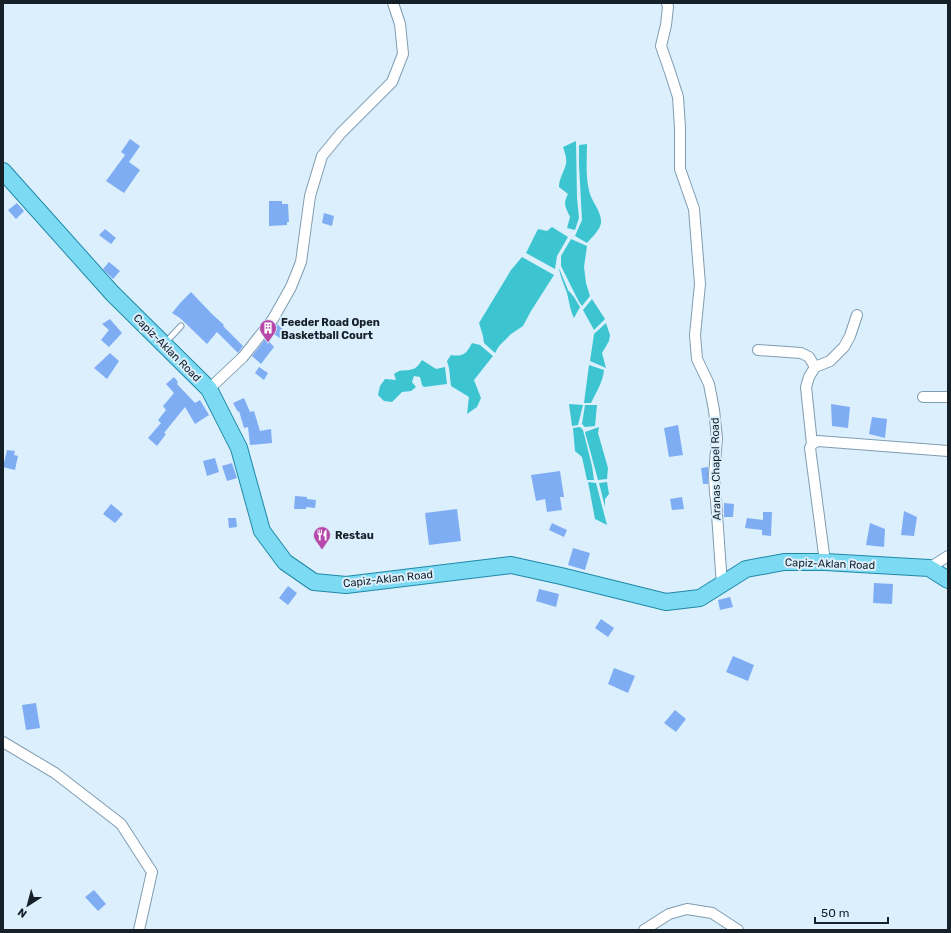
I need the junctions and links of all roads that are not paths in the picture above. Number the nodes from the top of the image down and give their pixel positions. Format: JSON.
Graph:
{"nodes":[{"id":1,"x":393,"y":3,"type":"edge"},
{"id":2,"x":667,"y":3,"type":"edge"},
{"id":3,"x":3,"y":171,"type":"edge"},
{"id":4,"x":857,"y":315,"type":"dead end"},
{"id":5,"x":181,"y":326,"type":"dead end"},
{"id":6,"x":164,"y":344,"type":"junction"},
{"id":7,"x":758,"y":350,"type":"dead end"},
{"id":8,"x":815,"y":367,"type":"junction"},
{"id":9,"x":209,"y":389,"type":"junction"},
{"id":10,"x":923,"y":397,"type":"dead end"},
{"id":11,"x":948,"y":397,"type":"edge"},
{"id":12,"x":812,"y":444,"type":"junction"},
{"id":13,"x":948,"y":451,"type":"edge"},
{"id":14,"x":948,"y":556,"type":"edge"},
{"id":15,"x":825,"y":562,"type":"junction"},
{"id":16,"x":929,"y":568,"type":"junction"},
{"id":17,"x":948,"y":580,"type":"edge"},
{"id":18,"x":722,"y":585,"type":"junction"},
{"id":19,"x":3,"y":742,"type":"edge"},
{"id":20,"x":139,"y":930,"type":"edge"},
{"id":21,"x":644,"y":930,"type":"edge"},
{"id":22,"x":738,"y":930,"type":"edge"}],
"edges":[{"from":1,"to":9,"type":"street"},
{"from":2,"to":18,"type":"street","name":"Aranas Chapel Road"},
{"from":3,"to":6,"type":"main road","name":"Capiz-Aklan Road"},
{"from":4,"to":8,"type":"street"},
{"from":5,"to":6,"type":"lane"},
{"from":6,"to":9,"type":"main road","name":"Capiz-Aklan Road"},
{"from":7,"to":8,"type":"street"},
{"from":8,"to":12,"type":"street"},
{"from":9,"to":18,"type":"main road","name":"Capiz-Aklan Road"},
{"from":10,"to":11,"type":"street"},
{"from":12,"to":13,"type":"street"},
{"from":12,"to":15,"type":"street"},
{"from":14,"to":16,"type":"street"},
{"from":15,"to":16,"type":"main road","name":"Capiz-Aklan Road"},
{"from":15,"to":18,"type":"main road","name":"Capiz-Aklan Road"},
{"from":16,"to":17,"type":"main road","name":"Capiz-Aklan Road"},
{"from":19,"to":20,"type":"street"},
{"from":21,"to":22,"type":"street"}]}
